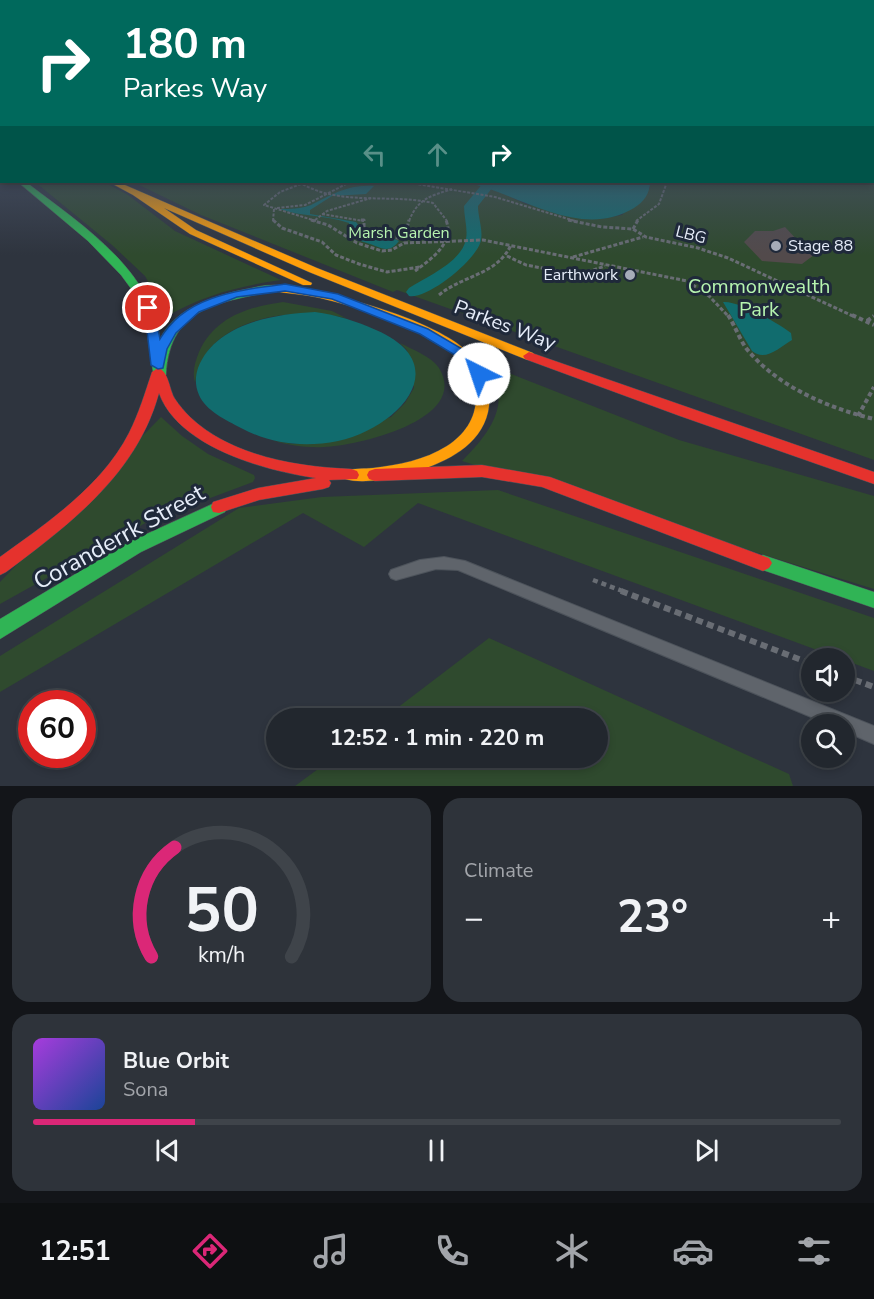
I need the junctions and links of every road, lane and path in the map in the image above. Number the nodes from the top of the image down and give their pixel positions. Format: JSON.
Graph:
{"nodes":[{"id":1,"x":23,"y":183,"type":"edge"},
{"id":2,"x":115,"y":183,"type":"edge"},
{"id":3,"x":300,"y":183,"type":"edge"},
{"id":4,"x":348,"y":183,"type":"edge"},
{"id":5,"x":412,"y":183,"type":"edge"},
{"id":6,"x":667,"y":183,"type":"edge"},
{"id":7,"x":453,"y":189,"type":"junction"},
{"id":8,"x":130,"y":190,"type":"junction"},
{"id":9,"x":324,"y":195,"type":"junction"},
{"id":10,"x":381,"y":197,"type":"junction"},
{"id":11,"x":425,"y":200,"type":"junction"},
{"id":12,"x":274,"y":209,"type":"junction"},
{"id":13,"x":318,"y":217,"type":"junction"},
{"id":14,"x":633,"y":229,"type":"junction"},
{"id":15,"x":646,"y":237,"type":"junction"},
{"id":16,"x":447,"y":240,"type":"junction"},
{"id":17,"x":404,"y":241,"type":"junction"},
{"id":18,"x":511,"y":245,"type":"junction"},
{"id":19,"x":507,"y":256,"type":"junction"},
{"id":20,"x":569,"y":258,"type":"junction"},
{"id":21,"x":606,"y":265,"type":"junction"},
{"id":22,"x":421,"y":267,"type":"junction"},
{"id":23,"x":416,"y":271,"type":"dead end"},
{"id":24,"x":439,"y":295,"type":"dead end"},
{"id":25,"x":349,"y":301,"type":"junction"},
{"id":26,"x":874,"y":316,"type":"edge"},
{"id":27,"x":867,"y":322,"type":"junction"},
{"id":28,"x":874,"y":324,"type":"edge"},
{"id":29,"x":424,"y":332,"type":"junction"},
{"id":30,"x":482,"y":354,"type":"dead end"},
{"id":31,"x":158,"y":366,"type":"junction"},
{"id":32,"x":874,"y":387,"type":"edge"},
{"id":33,"x":858,"y":416,"type":"junction"},
{"id":34,"x":874,"y":419,"type":"edge"},
{"id":35,"x":662,"y":420,"type":"dead end"},
{"id":36,"x":373,"y":475,"type":"junction"},
{"id":37,"x":874,"y":478,"type":"edge"},
{"id":38,"x":874,"y":488,"type":"edge"},
{"id":39,"x":0,"y":567,"type":"edge"},
{"id":40,"x":396,"y":574,"type":"dead end"},
{"id":41,"x":593,"y":580,"type":"dead end"},
{"id":42,"x":874,"y":600,"type":"edge"},
{"id":43,"x":0,"y":630,"type":"edge"},
{"id":44,"x":801,"y":660,"type":"edge"},
{"id":45,"x":855,"y":680,"type":"edge"},
{"id":46,"x":874,"y":687,"type":"edge"},
{"id":47,"x":874,"y":735,"type":"edge"}],
"edges":[{"from":1,"to":31,"type":"main road"},
{"from":2,"to":8,"type":"main road","name":"Parkes Way"},
{"from":3,"to":9,"type":"path"},
{"from":3,"to":12,"type":"path"},
{"from":4,"to":9,"type":"path"},
{"from":5,"to":7,"type":"path"},
{"from":6,"to":14,"type":"path"},
{"from":7,"to":11,"type":"path"},
{"from":7,"to":14,"type":"path","name":"LBG"},
{"from":8,"to":25,"type":"main road","name":"Parkes Way"},
{"from":8,"to":37,"type":"main road","name":"Parkes Way"},
{"from":9,"to":10,"type":"path"},
{"from":9,"to":12,"type":"path"},
{"from":10,"to":11,"type":"path"},
{"from":10,"to":13,"type":"path"},
{"from":11,"to":16,"type":"path"},
{"from":11,"to":17,"type":"path"},
{"from":12,"to":13,"type":"path"},
{"from":12,"to":22,"type":"path"},
{"from":13,"to":17,"type":"path"},
{"from":13,"to":17,"type":"path"},
{"from":14,"to":15,"type":"path","name":"LBG"},
{"from":15,"to":20,"type":"path"},
{"from":15,"to":27,"type":"path","name":"LBG"},
{"from":16,"to":17,"type":"path"},
{"from":16,"to":18,"type":"path"},
{"from":16,"to":22,"type":"path"},
{"from":18,"to":19,"type":"path"},
{"from":18,"to":20,"type":"path"},
{"from":19,"to":21,"type":"path"},
{"from":19,"to":24,"type":"path"},
{"from":20,"to":21,"type":"path"},
{"from":21,"to":33,"type":"path"},
{"from":22,"to":23,"type":"path"},
{"from":25,"to":29,"type":"main road"},
{"from":25,"to":31,"type":"main road"},
{"from":26,"to":27,"type":"path"},
{"from":27,"to":28,"type":"path","name":"LBG"},
{"from":29,"to":30,"type":"main road"},
{"from":29,"to":36,"type":"main road"},
{"from":31,"to":36,"type":"main road"},
{"from":31,"to":39,"type":"main road","name":"Coranderrk Street"},
{"from":32,"to":33,"type":"path"},
{"from":33,"to":34,"type":"path"},
{"from":35,"to":38,"type":"main road"},
{"from":36,"to":42,"type":"main road"},
{"from":36,"to":43,"type":"main road","name":"Coranderrk Street"},
{"from":40,"to":47,"type":"lane"},
{"from":41,"to":44,"type":"path"},
{"from":45,"to":46,"type":"path"}]}
